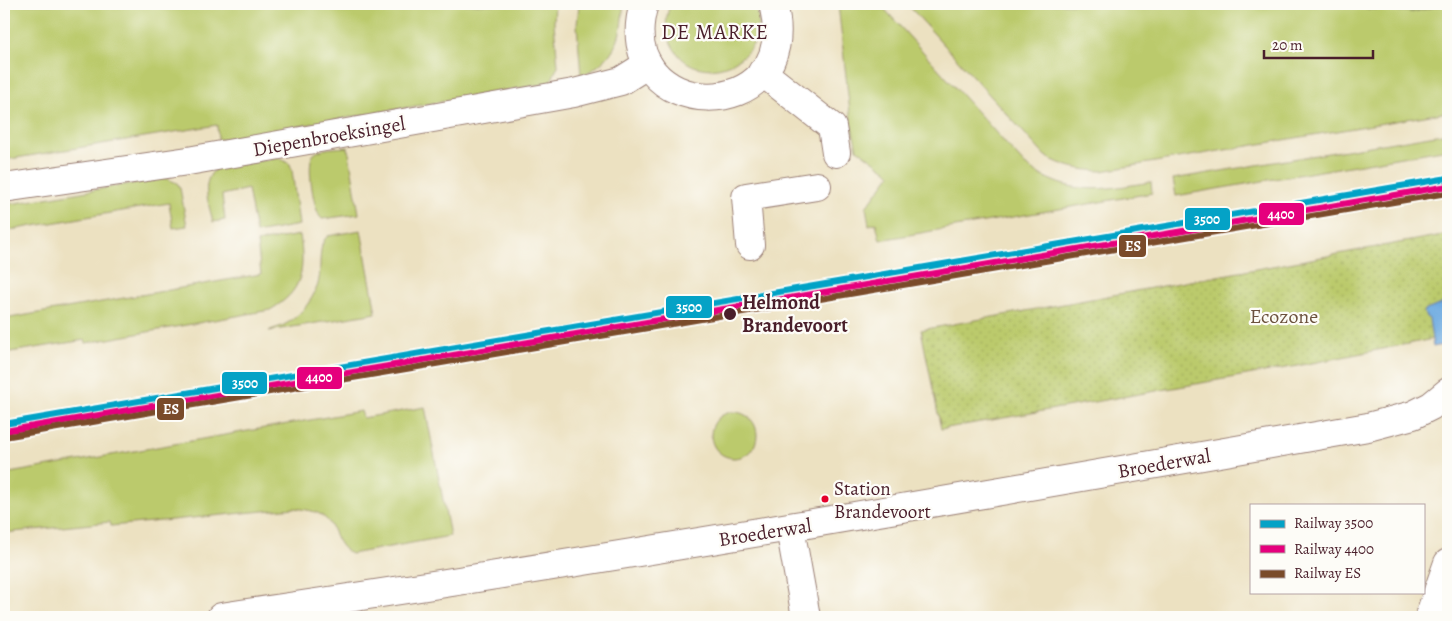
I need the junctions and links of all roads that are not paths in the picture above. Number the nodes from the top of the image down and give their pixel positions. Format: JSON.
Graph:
{"nodes":[{"id":1,"x":644,"y":4,"type":"edge"},
{"id":2,"x":773,"y":4,"type":"edge"},
{"id":3,"x":648,"y":64,"type":"junction"},
{"id":4,"x":762,"y":72,"type":"junction"},
{"id":5,"x":836,"y":153,"type":"dead end"},
{"id":6,"x":817,"y":186,"type":"dead end"},
{"id":7,"x":4,"y":188,"type":"edge"},
{"id":8,"x":750,"y":244,"type":"dead end"},
{"id":9,"x":1448,"y":392,"type":"edge"},
{"id":10,"x":790,"y":528,"type":"junction"},
{"id":11,"x":1448,"y":563,"type":"edge"},
{"id":12,"x":221,"y":617,"type":"edge"},
{"id":13,"x":806,"y":617,"type":"edge"},
{"id":14,"x":1428,"y":617,"type":"edge"}],
"edges":[{"from":1,"to":3,"type":"street"},
{"from":2,"to":4,"type":"street"},
{"from":3,"to":4,"type":"street"},
{"from":3,"to":7,"type":"street","name":"Diepenbroeksingel"},
{"from":4,"to":5,"type":"street"},
{"from":6,"to":8,"type":"street"},
{"from":9,"to":10,"type":"street","name":"Broederwal"},
{"from":10,"to":12,"type":"street","name":"Broederwal"},
{"from":10,"to":13,"type":"street"},
{"from":11,"to":14,"type":"street"}]}
